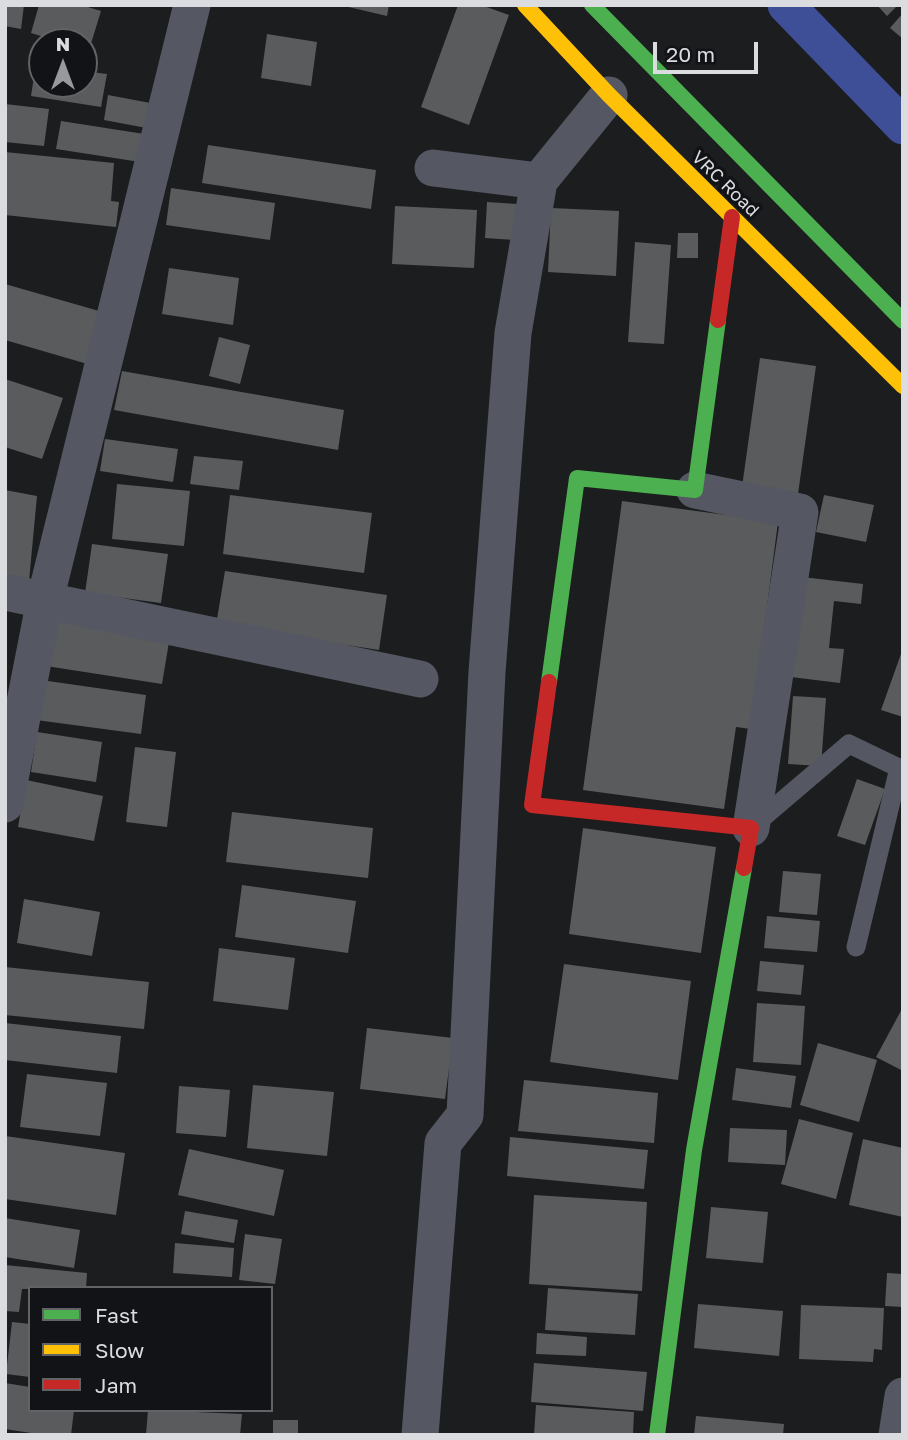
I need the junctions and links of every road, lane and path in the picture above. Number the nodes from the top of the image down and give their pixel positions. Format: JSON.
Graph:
{"nodes":[{"id":1,"x":192,"y":5,"type":"edge"},
{"id":2,"x":525,"y":5,"type":"edge"},
{"id":3,"x":592,"y":5,"type":"edge"},
{"id":4,"x":608,"y":95,"type":"junction"},
{"id":5,"x":433,"y":168,"type":"dead end"},
{"id":6,"x":539,"y":181,"type":"junction"},
{"id":7,"x":732,"y":217,"type":"junction"},
{"id":8,"x":903,"y":321,"type":"edge"},
{"id":9,"x":903,"y":386,"type":"edge"},
{"id":10,"x":695,"y":490,"type":"junction"},
{"id":11,"x":5,"y":592,"type":"edge"},
{"id":12,"x":45,"y":600,"type":"junction"},
{"id":13,"x":420,"y":679,"type":"dead end"},
{"id":14,"x":5,"y":804,"type":"edge"},
{"id":15,"x":751,"y":828,"type":"junction"},
{"id":16,"x":856,"y":947,"type":"dead end"},
{"id":17,"x":903,"y":1396,"type":"edge"},
{"id":18,"x":420,"y":1435,"type":"edge"},
{"id":19,"x":657,"y":1435,"type":"edge"},
{"id":20,"x":897,"y":1435,"type":"edge"}],
"edges":[{"from":1,"to":12,"type":"street"},
{"from":2,"to":4,"type":"street","name":"VRC Road"},
{"from":3,"to":8,"type":"street"},
{"from":4,"to":6,"type":"street"},
{"from":4,"to":7,"type":"street","name":"VRC Road"},
{"from":5,"to":6,"type":"street"},
{"from":6,"to":18,"type":"street"},
{"from":7,"to":9,"type":"street","name":"VRC Road"},
{"from":7,"to":10,"type":"street"},
{"from":10,"to":15,"type":"street"},
{"from":10,"to":15,"type":"street"},
{"from":11,"to":12,"type":"street"},
{"from":12,"to":13,"type":"street"},
{"from":12,"to":14,"type":"street"},
{"from":15,"to":16,"type":"lane"},
{"from":15,"to":19,"type":"street"},
{"from":17,"to":20,"type":"street"}]}
